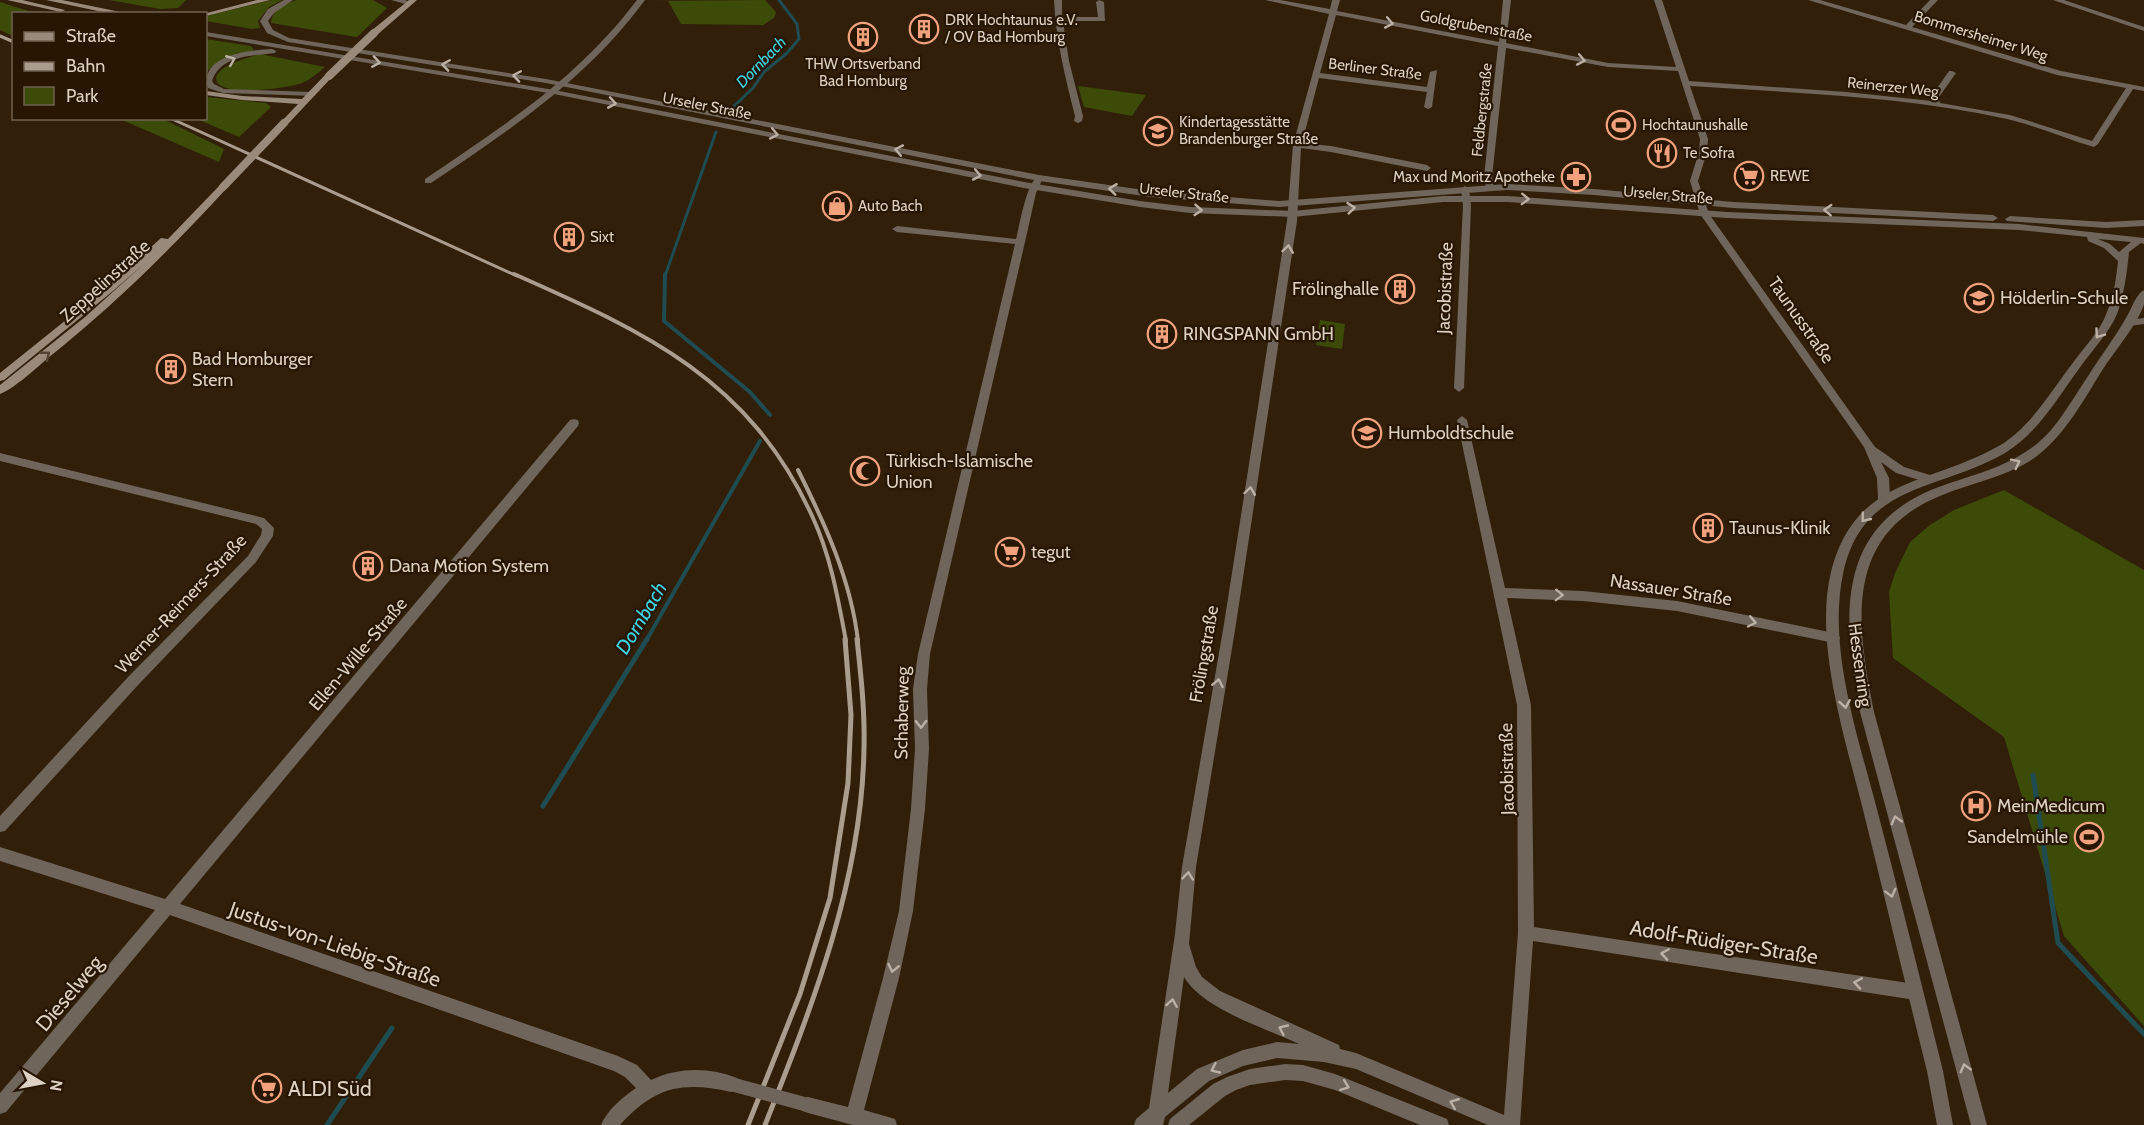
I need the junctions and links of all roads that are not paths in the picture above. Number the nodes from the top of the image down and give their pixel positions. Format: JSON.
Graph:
{"nodes":[{"id":1,"x":11,"y":0,"type":"edge"},
{"id":2,"x":50,"y":0,"type":"edge"},
{"id":3,"x":266,"y":0,"type":"edge"},
{"id":4,"x":289,"y":0,"type":"edge"},
{"id":5,"x":395,"y":0,"type":"edge"},
{"id":6,"x":641,"y":0,"type":"edge"},
{"id":7,"x":1058,"y":0,"type":"edge"},
{"id":8,"x":1269,"y":0,"type":"edge"},
{"id":9,"x":1336,"y":0,"type":"edge"},
{"id":10,"x":1507,"y":0,"type":"edge"},
{"id":11,"x":1658,"y":0,"type":"edge"},
{"id":12,"x":1812,"y":0,"type":"edge"},
{"id":13,"x":1935,"y":0,"type":"edge"},
{"id":14,"x":2057,"y":0,"type":"edge"},
{"id":15,"x":411,"y":1,"type":"edge"},
{"id":16,"x":1100,"y":2,"type":"dead end"},
{"id":17,"x":73,"y":12,"type":"edge"},
{"id":18,"x":116,"y":12,"type":"edge"},
{"id":19,"x":1332,"y":12,"type":"junction"},
{"id":20,"x":207,"y":14,"type":"edge"},
{"id":21,"x":1059,"y":19,"type":"junction"},
{"id":22,"x":207,"y":26,"type":"edge"},
{"id":23,"x":1907,"y":28,"type":"junction"},
{"id":24,"x":2144,"y":29,"type":"edge"},
{"id":25,"x":207,"y":34,"type":"edge"},
{"id":26,"x":288,"y":40,"type":"junction"},
{"id":27,"x":1503,"y":45,"type":"junction"},
{"id":28,"x":297,"y":50,"type":"junction"},
{"id":29,"x":1679,"y":69,"type":"junction"},
{"id":30,"x":1434,"y":72,"type":"dead end"},
{"id":31,"x":1952,"y":73,"type":"dead end"},
{"id":32,"x":1315,"y":75,"type":"junction"},
{"id":33,"x":1685,"y":83,"type":"junction"},
{"id":34,"x":564,"y":84,"type":"junction"},
{"id":35,"x":2131,"y":87,"type":"junction"},
{"id":36,"x":2144,"y":89,"type":"edge"},
{"id":37,"x":1431,"y":90,"type":"junction"},
{"id":38,"x":554,"y":92,"type":"junction"},
{"id":39,"x":207,"y":93,"type":"edge"},
{"id":40,"x":312,"y":94,"type":"junction"},
{"id":41,"x":304,"y":102,"type":"junction"},
{"id":42,"x":1936,"y":105,"type":"junction"},
{"id":43,"x":1428,"y":107,"type":"dead end"},
{"id":44,"x":1078,"y":121,"type":"dead end"},
{"id":45,"x":1297,"y":146,"type":"junction"},
{"id":46,"x":1427,"y":168,"type":"dead end"},
{"id":47,"x":428,"y":181,"type":"dead end"},
{"id":48,"x":1037,"y":182,"type":"junction"},
{"id":49,"x":224,"y":187,"type":"junction"},
{"id":50,"x":1490,"y":187,"type":"junction"},
{"id":51,"x":1466,"y":194,"type":"junction"},
{"id":52,"x":1700,"y":203,"type":"junction"},
{"id":53,"x":1293,"y":209,"type":"junction"},
{"id":54,"x":1705,"y":214,"type":"junction"},
{"id":55,"x":2054,"y":221,"type":"junction"},
{"id":56,"x":2144,"y":223,"type":"edge"},
{"id":57,"x":897,"y":229,"type":"dead end"},
{"id":58,"x":2079,"y":234,"type":"junction"},
{"id":59,"x":1020,"y":242,"type":"junction"},
{"id":60,"x":2142,"y":242,"type":"edge"},
{"id":61,"x":2123,"y":260,"type":"junction"},
{"id":62,"x":2144,"y":293,"type":"edge"},
{"id":63,"x":2137,"y":322,"type":"edge"},
{"id":64,"x":0,"y":378,"type":"edge"},
{"id":65,"x":1460,"y":388,"type":"dead end"},
{"id":66,"x":0,"y":390,"type":"edge"},
{"id":67,"x":1462,"y":420,"type":"dead end"},
{"id":68,"x":574,"y":423,"type":"dead end"},
{"id":69,"x":1869,"y":446,"type":"junction"},
{"id":70,"x":0,"y":457,"type":"edge"},
{"id":71,"x":1926,"y":478,"type":"junction"},
{"id":72,"x":1884,"y":499,"type":"junction"},
{"id":73,"x":1500,"y":593,"type":"junction"},
{"id":74,"x":1834,"y":638,"type":"junction"},
{"id":75,"x":0,"y":826,"type":"edge"},
{"id":76,"x":0,"y":854,"type":"edge"},
{"id":77,"x":169,"y":907,"type":"junction"},
{"id":78,"x":1526,"y":933,"type":"junction"},
{"id":79,"x":1183,"y":934,"type":"junction"},
{"id":80,"x":1915,"y":992,"type":"junction"},
{"id":81,"x":1356,"y":1061,"type":"junction"},
{"id":82,"x":648,"y":1088,"type":"junction"},
{"id":83,"x":0,"y":1106,"type":"edge"},
{"id":84,"x":854,"y":1117,"type":"junction"},
{"id":85,"x":1154,"y":1121,"type":"edge"},
{"id":86,"x":609,"y":1125,"type":"edge"},
{"id":87,"x":889,"y":1125,"type":"edge"},
{"id":88,"x":1142,"y":1125,"type":"edge"},
{"id":89,"x":1176,"y":1125,"type":"edge"},
{"id":90,"x":1441,"y":1125,"type":"edge"},
{"id":91,"x":1510,"y":1125,"type":"edge"},
{"id":92,"x":1945,"y":1125,"type":"edge"},
{"id":93,"x":1980,"y":1125,"type":"edge"}],
"edges":[{"from":1,"to":17,"type":"main road"},
{"from":2,"to":18,"type":"main road"},
{"from":3,"to":20,"type":"main road"},
{"from":4,"to":26,"type":"street"},
{"from":5,"to":15,"type":"street"},
{"from":6,"to":34,"type":"street"},
{"from":7,"to":21,"type":"street"},
{"from":8,"to":19,"type":"street","name":"Goldgrubenstraße"},
{"from":9,"to":19,"type":"street","name":"Berliner Straße"},
{"from":10,"to":27,"type":"street","name":"Feldbergstraße"},
{"from":11,"to":29,"type":"street","name":"Taunusstraße"},
{"from":12,"to":23,"type":"street","name":"Bommersheimer Weg"},
{"from":13,"to":23,"type":"street"},
{"from":14,"to":24,"type":"street"},
{"from":15,"to":40,"type":"main road","name":"Zeppelinstraße","bridge":true},
{"from":16,"to":21,"type":"street"},
{"from":19,"to":27,"type":"street","name":"Goldgrubenstraße","one_way":true},
{"from":19,"to":32,"type":"street","name":"Berliner Straße"},
{"from":21,"to":44,"type":"street"},
{"from":22,"to":26,"type":"street","name":"Urseler Straße"},
{"from":23,"to":35,"type":"street","name":"Bommersheimer Weg"},
{"from":25,"to":28,"type":"street"},
{"from":34,"to":26,"type":"street","name":"Urseler Straße","one_way":true},
{"from":27,"to":29,"type":"street","name":"Goldgrubenstraße","one_way":true},
{"from":27,"to":50,"type":"street","name":"Feldbergstraße"},
{"from":28,"to":38,"type":"street","name":"Urseler Straße","one_way":true},
{"from":40,"to":28,"type":"street","one_way":true},
{"from":29,"to":33,"type":"street","name":"Taunusstraße"},
{"from":30,"to":37,"type":"street","name":"Berliner Straße"},
{"from":31,"to":42,"type":"street"},
{"from":32,"to":37,"type":"street","name":"Berliner Straße"},
{"from":32,"to":45,"type":"street","name":"Berliner Straße"},
{"from":33,"to":42,"type":"street","name":"Reinerzer Weg"},
{"from":33,"to":52,"type":"street","name":"Taunusstraße"},
{"from":34,"to":38,"type":"street"},
{"from":48,"to":34,"type":"street","name":"Urseler Straße","one_way":true},
{"from":35,"to":36,"type":"street","name":"Bommersheimer Weg"},
{"from":35,"to":42,"type":"street","name":"Reinerzer Weg"},
{"from":37,"to":43,"type":"street","name":"Berliner Straße"},
{"from":38,"to":47,"type":"street"},
{"from":38,"to":48,"type":"street","name":"Urseler Straße","one_way":true},
{"from":39,"to":41,"type":"main road"},
{"from":40,"to":41,"type":"main road","name":"Zeppelinstraße"},
{"from":41,"to":49,"type":"main road","name":"Zeppelinstraße","bridge":true},
{"from":45,"to":46,"type":"street"},
{"from":45,"to":53,"type":"street","name":"Berliner Straße"},
{"from":48,"to":53,"type":"street","name":"Urseler Straße"},
{"from":48,"to":59,"type":"street","name":"Schaberweg"},
{"from":49,"to":64,"type":"main road","name":"Zeppelinstraße"},
{"from":66,"to":49,"type":"main road","name":"Zeppelinstraße","one_way":true},
{"from":50,"to":51,"type":"street","name":"Urseler Straße"},
{"from":50,"to":52,"type":"street","name":"Urseler Straße"},
{"from":51,"to":53,"type":"street","name":"Urseler Straße"},
{"from":51,"to":54,"type":"street","name":"Urseler Straße","one_way":true},
{"from":51,"to":65,"type":"street","name":"Jacobistraße"},
{"from":52,"to":54,"type":"street","name":"Taunusstraße"},
{"from":55,"to":52,"type":"street","name":"Urseler Straße","one_way":true},
{"from":79,"to":53,"type":"street","name":"Frölingstraße","one_way":true},
{"from":54,"to":58,"type":"street","name":"Urseler Straße"},
{"from":54,"to":69,"type":"street","name":"Taunusstraße"},
{"from":55,"to":56,"type":"street","name":"Urseler Straße"},
{"from":55,"to":60,"type":"street","name":"Urseler Straße"},
{"from":57,"to":59,"type":"street"},
{"from":58,"to":60,"type":"street","name":"Urseler Straße"},
{"from":58,"to":61,"type":"street","name":"Urseler Straße"},
{"from":59,"to":84,"type":"street","name":"Schaberweg","one_way":true},
{"from":60,"to":61,"type":"street"},
{"from":61,"to":71,"type":"street","name":"Hessenring","one_way":true},
{"from":62,"to":63,"type":"street","name":"Hessenring"},
{"from":93,"to":63,"type":"street","name":"Hessenring","one_way":true},
{"from":67,"to":73,"type":"street","name":"Jacobistraße"},
{"from":68,"to":77,"type":"street","name":"Ellen-Wille-Straße"},
{"from":69,"to":71,"type":"street","name":"Taunusstraße"},
{"from":69,"to":72,"type":"street","name":"Taunusstraße"},
{"from":70,"to":75,"type":"street","name":"Werner-Reimers-Straße"},
{"from":71,"to":72,"type":"street","name":"Hessenring"},
{"from":72,"to":74,"type":"street","name":"Hessenring","one_way":true},
{"from":73,"to":74,"type":"street","name":"Nassauer Straße","one_way":true},
{"from":73,"to":78,"type":"street","name":"Jacobistraße"},
{"from":74,"to":80,"type":"street","name":"Hessenring","one_way":true},
{"from":76,"to":77,"type":"street","name":"Justus-von-Liebig-Straße"},
{"from":77,"to":82,"type":"street","name":"Justus-von-Liebig-Straße"},
{"from":77,"to":83,"type":"street","name":"Dieselweg"},
{"from":80,"to":78,"type":"street","name":"Adolf-Rüdiger-Straße","one_way":true},
{"from":78,"to":91,"type":"street","name":"Jacobistraße"},
{"from":81,"to":79,"type":"street","one_way":true},
{"from":85,"to":79,"type":"street","name":"Frölingstraße","one_way":true},
{"from":80,"to":92,"type":"street","name":"Hessenring"},
{"from":81,"to":85,"type":"street","one_way":true},
{"from":91,"to":81,"type":"street","one_way":true},
{"from":82,"to":84,"type":"street","bridge":true},
{"from":82,"to":86,"type":"street"},
{"from":84,"to":87,"type":"street"},
{"from":85,"to":88,"type":"street"},
{"from":89,"to":90,"type":"street","one_way":true}]}
